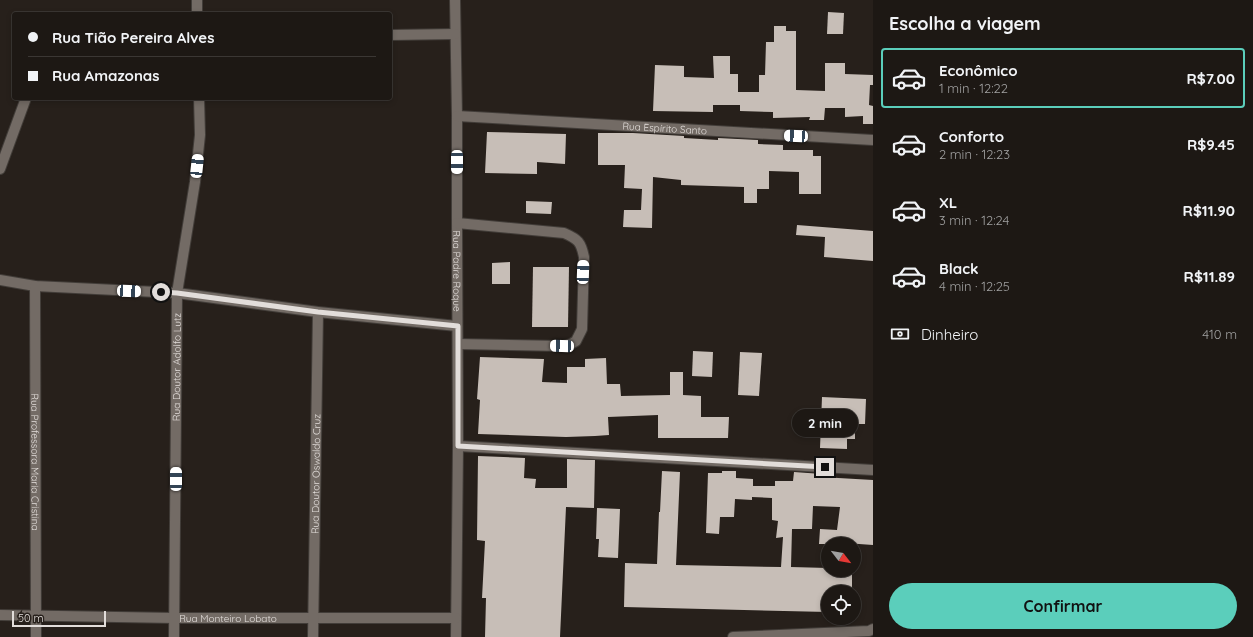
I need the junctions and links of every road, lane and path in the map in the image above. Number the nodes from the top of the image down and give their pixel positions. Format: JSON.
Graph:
{"nodes":[{"id":1,"x":197,"y":0,"type":"edge"},
{"id":2,"x":455,"y":0,"type":"edge"},
{"id":3,"x":198,"y":12,"type":"edge"},
{"id":4,"x":455,"y":34,"type":"junction"},
{"id":5,"x":392,"y":35,"type":"edge"},
{"id":6,"x":25,"y":100,"type":"edge"},
{"id":7,"x":199,"y":100,"type":"edge"},
{"id":8,"x":457,"y":116,"type":"junction"},
{"id":9,"x":873,"y":140,"type":"edge"},
{"id":10,"x":0,"y":169,"type":"edge"},
{"id":11,"x":457,"y":223,"type":"junction"},
{"id":12,"x":0,"y":280,"type":"edge"},
{"id":13,"x":34,"y":286,"type":"junction"},
{"id":14,"x":177,"y":293,"type":"junction"},
{"id":15,"x":318,"y":312,"type":"junction"},
{"id":16,"x":458,"y":326,"type":"junction"},
{"id":17,"x":458,"y":344,"type":"junction"},
{"id":18,"x":458,"y":446,"type":"junction"},
{"id":19,"x":873,"y":470,"type":"edge"},
{"id":20,"x":0,"y":615,"type":"edge"},
{"id":21,"x":37,"y":616,"type":"junction"},
{"id":22,"x":175,"y":618,"type":"junction"},
{"id":23,"x":456,"y":618,"type":"junction"},
{"id":24,"x":313,"y":619,"type":"junction"},
{"id":25,"x":873,"y":629,"type":"edge"},
{"id":26,"x":36,"y":637,"type":"edge"},
{"id":27,"x":174,"y":637,"type":"edge"},
{"id":28,"x":314,"y":637,"type":"edge"},
{"id":29,"x":456,"y":637,"type":"edge"},
{"id":30,"x":733,"y":637,"type":"edge"}],
"edges":[{"from":1,"to":3,"type":"street"},
{"from":2,"to":4,"type":"street","name":"Rua Padre Roque"},
{"from":4,"to":5,"type":"street"},
{"from":4,"to":8,"type":"street","name":"Rua Padre Roque"},
{"from":6,"to":10,"type":"street"},
{"from":7,"to":14,"type":"street","name":"Rua Doutor Adolfo Lutz"},
{"from":8,"to":9,"type":"street","name":"Rua Espírito Santo"},
{"from":8,"to":11,"type":"street","name":"Rua Padre Roque"},
{"from":11,"to":16,"type":"street","name":"Rua Padre Roque"},
{"from":11,"to":17,"type":"street"},
{"from":12,"to":13,"type":"street"},
{"from":13,"to":14,"type":"street"},
{"from":13,"to":21,"type":"street","name":"Rua Professora Maria Cristina"},
{"from":14,"to":15,"type":"street"},
{"from":14,"to":22,"type":"street","name":"Rua Doutor Adolfo Lutz"},
{"from":15,"to":16,"type":"street"},
{"from":15,"to":24,"type":"street","name":"Rua Doutor Oswaldo Cruz"},
{"from":16,"to":17,"type":"street","name":"Rua Padre Roque"},
{"from":17,"to":18,"type":"street","name":"Rua Padre Roque"},
{"from":18,"to":19,"type":"street"},
{"from":18,"to":23,"type":"street","name":"Rua Padre Roque"},
{"from":20,"to":21,"type":"street","name":"Rua Monteiro Lobato"},
{"from":21,"to":22,"type":"street","name":"Rua Monteiro Lobato"},
{"from":21,"to":26,"type":"street","name":"Rua Professora Maria Cristina"},
{"from":22,"to":24,"type":"street","name":"Rua Monteiro Lobato"},
{"from":22,"to":27,"type":"street","name":"Rua Doutor Adolfo Lutz"},
{"from":23,"to":24,"type":"street","name":"Rua Monteiro Lobato"},
{"from":23,"to":29,"type":"street","name":"Rua Padre Roque"},
{"from":24,"to":28,"type":"street","name":"Rua Doutor Oswaldo Cruz"},
{"from":25,"to":30,"type":"street"}]}
